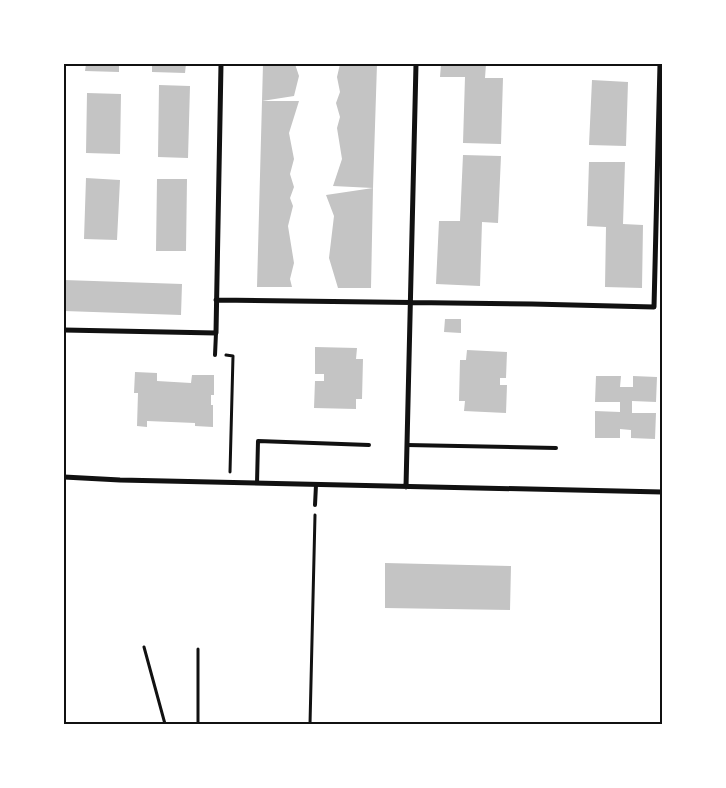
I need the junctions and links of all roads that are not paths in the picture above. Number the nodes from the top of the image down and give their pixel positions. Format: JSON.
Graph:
{"nodes":[{"id":1,"x":221,"y":64,"type":"edge"},
{"id":2,"x":416,"y":64,"type":"edge"},
{"id":3,"x":660,"y":64,"type":"edge"},
{"id":4,"x":660,"y":110,"type":"edge"},
{"id":5,"x":660,"y":125,"type":"edge"},
{"id":6,"x":659,"y":210,"type":"edge"},
{"id":7,"x":216,"y":300,"type":"junction"},
{"id":8,"x":410,"y":302,"type":"junction"},
{"id":9,"x":64,"y":330,"type":"edge"},
{"id":10,"x":216,"y":333,"type":"junction"},
{"id":11,"x":215,"y":355,"type":"road end"},
{"id":12,"x":369,"y":445,"type":"dead end"},
{"id":13,"x":407,"y":445,"type":"junction"},
{"id":14,"x":556,"y":448,"type":"dead end"},
{"id":15,"x":64,"y":477,"type":"edge"},
{"id":16,"x":257,"y":483,"type":"junction"},
{"id":17,"x":316,"y":484,"type":"junction"},
{"id":18,"x":406,"y":487,"type":"junction"},
{"id":19,"x":662,"y":492,"type":"edge"},
{"id":20,"x":315,"y":505,"type":"road end"}],
"edges":[{"from":1,"to":7,"type":"street"},
{"from":2,"to":8,"type":"street"},
{"from":3,"to":4,"type":"street"},
{"from":4,"to":5,"type":"street"},
{"from":5,"to":6,"type":"street"},
{"from":6,"to":8,"type":"street"},
{"from":7,"to":8,"type":"street"},
{"from":7,"to":10,"type":"street"},
{"from":8,"to":13,"type":"street"},
{"from":9,"to":10,"type":"street"},
{"from":10,"to":11,"type":"lane"},
{"from":12,"to":16,"type":"lane"},
{"from":13,"to":14,"type":"lane"},
{"from":13,"to":18,"type":"street"},
{"from":15,"to":16,"type":"street"},
{"from":16,"to":17,"type":"street"},
{"from":17,"to":18,"type":"street"},
{"from":17,"to":20,"type":"lane"},
{"from":18,"to":19,"type":"street"}]}
